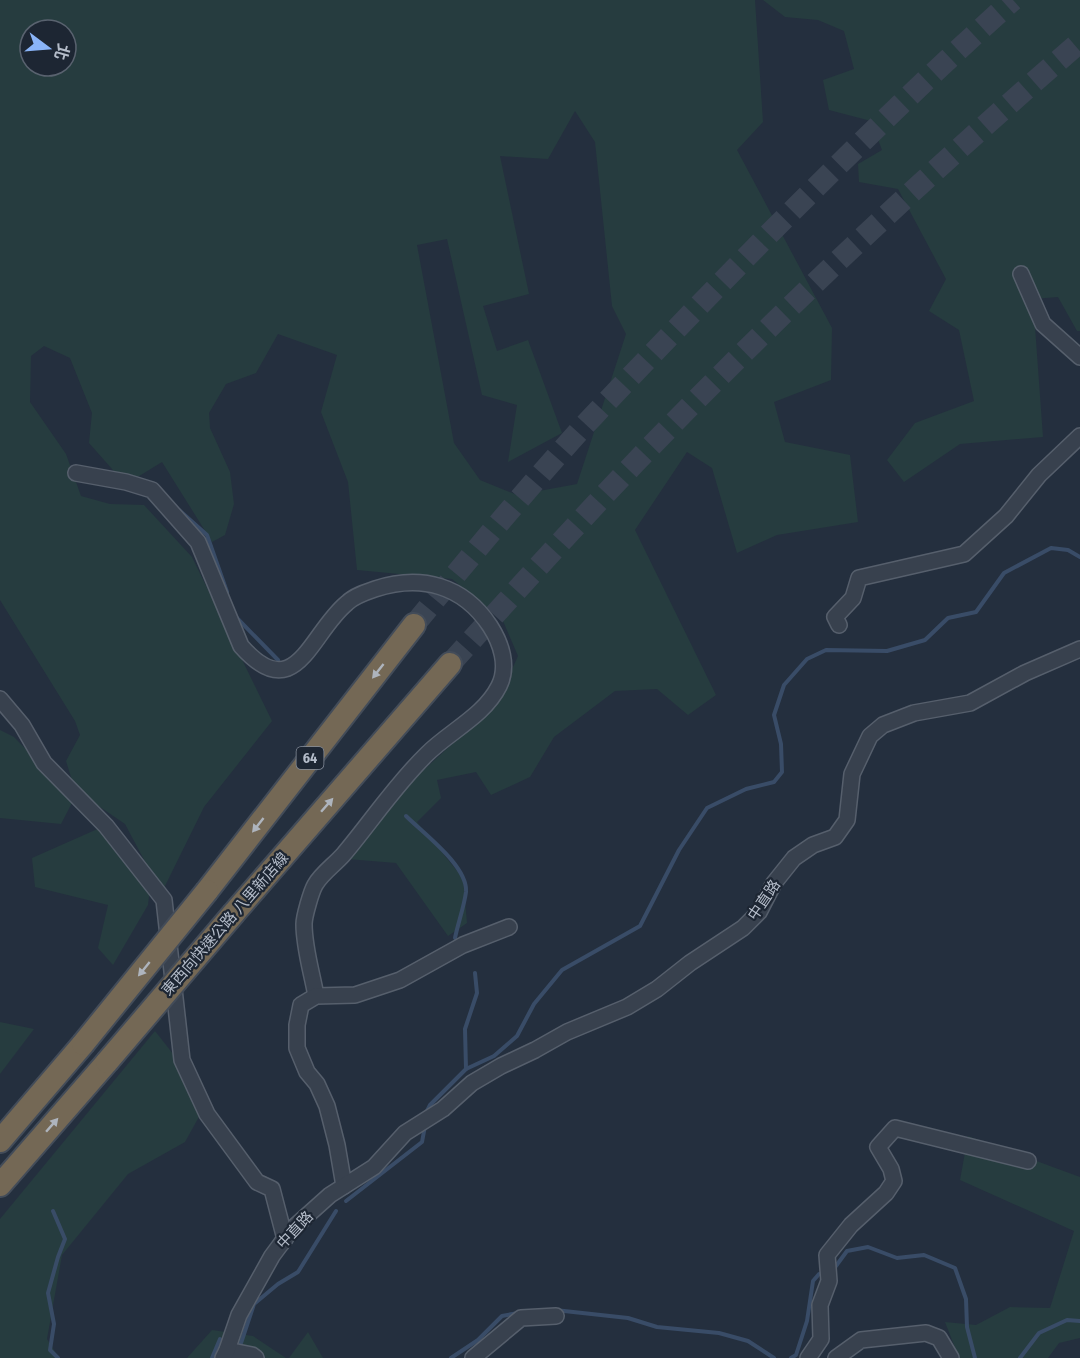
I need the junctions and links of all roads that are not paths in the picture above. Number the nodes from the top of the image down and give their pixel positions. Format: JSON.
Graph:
{"nodes":[{"id":1,"x":1021,"y":274,"type":"dead end"},
{"id":2,"x":1080,"y":357,"type":"edge"},
{"id":3,"x":1080,"y":436,"type":"edge"},
{"id":4,"x":76,"y":473,"type":"dead end"},
{"id":5,"x":414,"y":625,"type":"tunnel mouth"},
{"id":6,"x":839,"y":626,"type":"dead end"},
{"id":7,"x":1080,"y":649,"type":"edge"},
{"id":8,"x":450,"y":664,"type":"tunnel mouth"},
{"id":9,"x":0,"y":699,"type":"edge"},
{"id":10,"x":509,"y":927,"type":"dead end"},
{"id":11,"x":316,"y":996,"type":"junction"},
{"id":12,"x":0,"y":1141,"type":"edge"},
{"id":13,"x":34,"y":1146,"type":"junction"},
{"id":14,"x":1028,"y":1161,"type":"dead end"},
{"id":15,"x":0,"y":1185,"type":"edge"},
{"id":16,"x":344,"y":1186,"type":"junction"},
{"id":17,"x":0,"y":1203,"type":"edge"},
{"id":18,"x":272,"y":1256,"type":"junction"},
{"id":19,"x":556,"y":1316,"type":"dead end"},
{"id":20,"x":225,"y":1354,"type":"edge"},
{"id":21,"x":256,"y":1358,"type":"edge"},
{"id":22,"x":473,"y":1358,"type":"edge"},
{"id":23,"x":808,"y":1358,"type":"edge"},
{"id":24,"x":836,"y":1358,"type":"edge"},
{"id":25,"x":951,"y":1358,"type":"edge"}],
"edges":[{"from":1,"to":2,"type":"street"},
{"from":3,"to":6,"type":"street"},
{"from":4,"to":11,"type":"street"},
{"from":5,"to":12,"type":"highway","number":"64","one_way":true,"bridge":true},
{"from":7,"to":16,"type":"street","name":"中直路"},
{"from":13,"to":8,"type":"highway","name":"東西向快速公路 八里新店線","one_way":true,"bridge":true},
{"from":9,"to":18,"type":"street"},
{"from":10,"to":11,"type":"street"},
{"from":11,"to":16,"type":"street"},
{"from":13,"to":15,"type":"highway","name":"東西向快速公路 八里新店線"},
{"from":13,"to":17,"type":"highway"},
{"from":14,"to":23,"type":"street"},
{"from":16,"to":18,"type":"street","name":"中直路"},
{"from":18,"to":20,"type":"street","name":"中直路"},
{"from":19,"to":22,"type":"street"},
{"from":20,"to":21,"type":"street"},
{"from":24,"to":25,"type":"street"}]}
